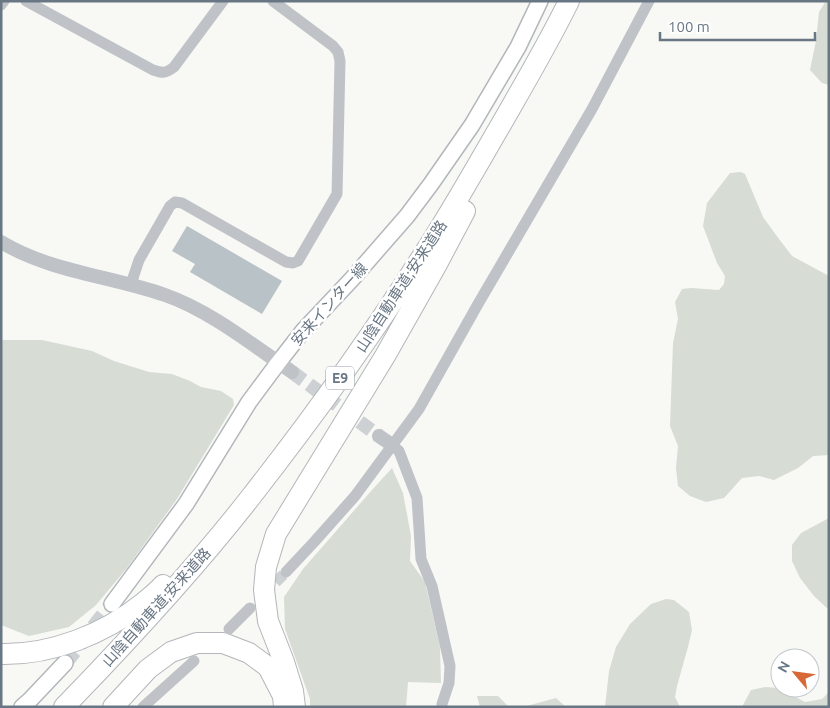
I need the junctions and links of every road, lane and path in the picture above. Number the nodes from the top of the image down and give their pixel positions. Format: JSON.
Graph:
{"nodes":[{"id":1,"x":4,"y":1,"type":"edge"},
{"id":2,"x":26,"y":1,"type":"edge"},
{"id":3,"x":223,"y":1,"type":"edge"},
{"id":4,"x":273,"y":1,"type":"edge"},
{"id":5,"x":540,"y":1,"type":"edge"},
{"id":6,"x":649,"y":1,"type":"edge"},
{"id":7,"x":1,"y":5,"type":"edge"},
{"id":8,"x":566,"y":7,"type":"edge"},
{"id":9,"x":1,"y":242,"type":"edge"},
{"id":10,"x":131,"y":284,"type":"junction"},
{"id":11,"x":278,"y":362,"type":"junction"},
{"id":12,"x":292,"y":372,"type":"tunnel mouth"},
{"id":13,"x":379,"y":436,"type":"tunnel mouth"},
{"id":14,"x":392,"y":445,"type":"junction"},
{"id":15,"x":205,"y":553,"type":"junction"},
{"id":16,"x":286,"y":572,"type":"tunnel mouth"},
{"id":17,"x":112,"y":604,"type":"tunnel mouth"},
{"id":18,"x":250,"y":608,"type":"dead end"},
{"id":19,"x":229,"y":629,"type":"dead end"},
{"id":20,"x":1,"y":654,"type":"edge"},
{"id":21,"x":194,"y":661,"type":"dead end"},
{"id":22,"x":65,"y":663,"type":"tunnel mouth"},
{"id":23,"x":22,"y":707,"type":"edge"},
{"id":24,"x":64,"y":707,"type":"edge"},
{"id":25,"x":113,"y":707,"type":"edge"},
{"id":26,"x":144,"y":707,"type":"edge"},
{"id":27,"x":284,"y":707,"type":"edge"},
{"id":28,"x":295,"y":707,"type":"edge"},
{"id":29,"x":442,"y":707,"type":"edge"}],
"edges":[{"from":1,"to":7,"type":"street"},
{"from":2,"to":3,"type":"street"},
{"from":4,"to":10,"type":"street"},
{"from":5,"to":11,"type":"main road","name":"安来インター線"},
{"from":6,"to":14,"type":"street"},
{"from":8,"to":15,"type":"highway","name":"山陰自動車道;安来道路","number":"E9"},
{"from":8,"to":28,"type":"highway"},
{"from":9,"to":10,"type":"street"},
{"from":10,"to":11,"type":"street"},
{"from":11,"to":12,"type":"street"},
{"from":11,"to":17,"type":"main road","name":"安来インター線"},
{"from":13,"to":14,"type":"street"},
{"from":14,"to":16,"type":"street"},
{"from":14,"to":29,"type":"street"},
{"from":15,"to":20,"type":"highway"},
{"from":15,"to":24,"type":"highway","name":"山陰自動車道;安来道路","number":"E9"},
{"from":18,"to":19,"type":"street"},
{"from":21,"to":26,"type":"street"},
{"from":22,"to":23,"type":"main road"},
{"from":25,"to":27,"type":"highway"}]}
